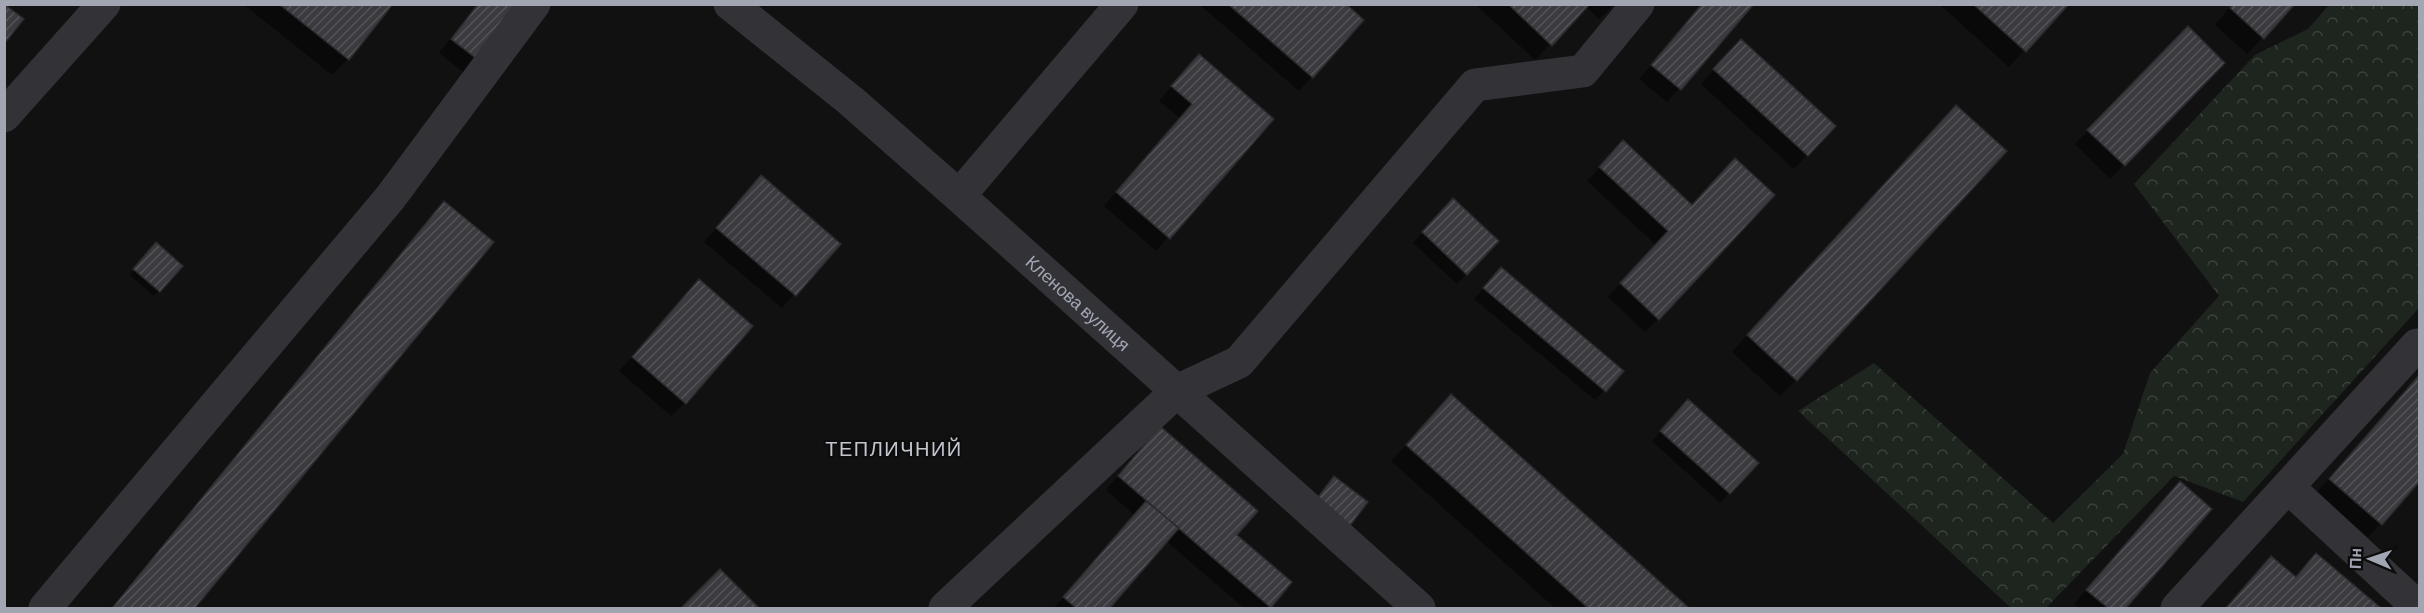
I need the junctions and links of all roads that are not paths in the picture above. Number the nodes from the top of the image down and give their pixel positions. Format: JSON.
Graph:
{"nodes":[{"id":1,"x":104,"y":4,"type":"edge"},
{"id":2,"x":534,"y":4,"type":"edge"},
{"id":3,"x":730,"y":4,"type":"edge"},
{"id":4,"x":1122,"y":4,"type":"edge"},
{"id":5,"x":1638,"y":4,"type":"edge"},
{"id":6,"x":4,"y":117,"type":"edge"},
{"id":7,"x":959,"y":196,"type":"junction"},
{"id":8,"x":2417,"y":345,"type":"dead end"},
{"id":9,"x":1177,"y":391,"type":"junction"},
{"id":10,"x":2288,"y":487,"type":"junction"},
{"id":11,"x":45,"y":609,"type":"edge"},
{"id":12,"x":945,"y":609,"type":"edge"},
{"id":13,"x":1419,"y":609,"type":"edge"},
{"id":14,"x":2177,"y":609,"type":"edge"},
{"id":15,"x":2419,"y":609,"type":"edge"}],
"edges":[{"from":1,"to":6,"type":"street"},
{"from":2,"to":11,"type":"street"},
{"from":3,"to":7,"type":"street","name":"Кленова вулиця"},
{"from":4,"to":7,"type":"street"},
{"from":5,"to":9,"type":"street"},
{"from":7,"to":9,"type":"street","name":"Кленова вулиця"},
{"from":8,"to":10,"type":"street"},
{"from":9,"to":12,"type":"street"},
{"from":9,"to":13,"type":"street","name":"Кленова вулиця"},
{"from":10,"to":14,"type":"street"},
{"from":10,"to":15,"type":"street"}]}
